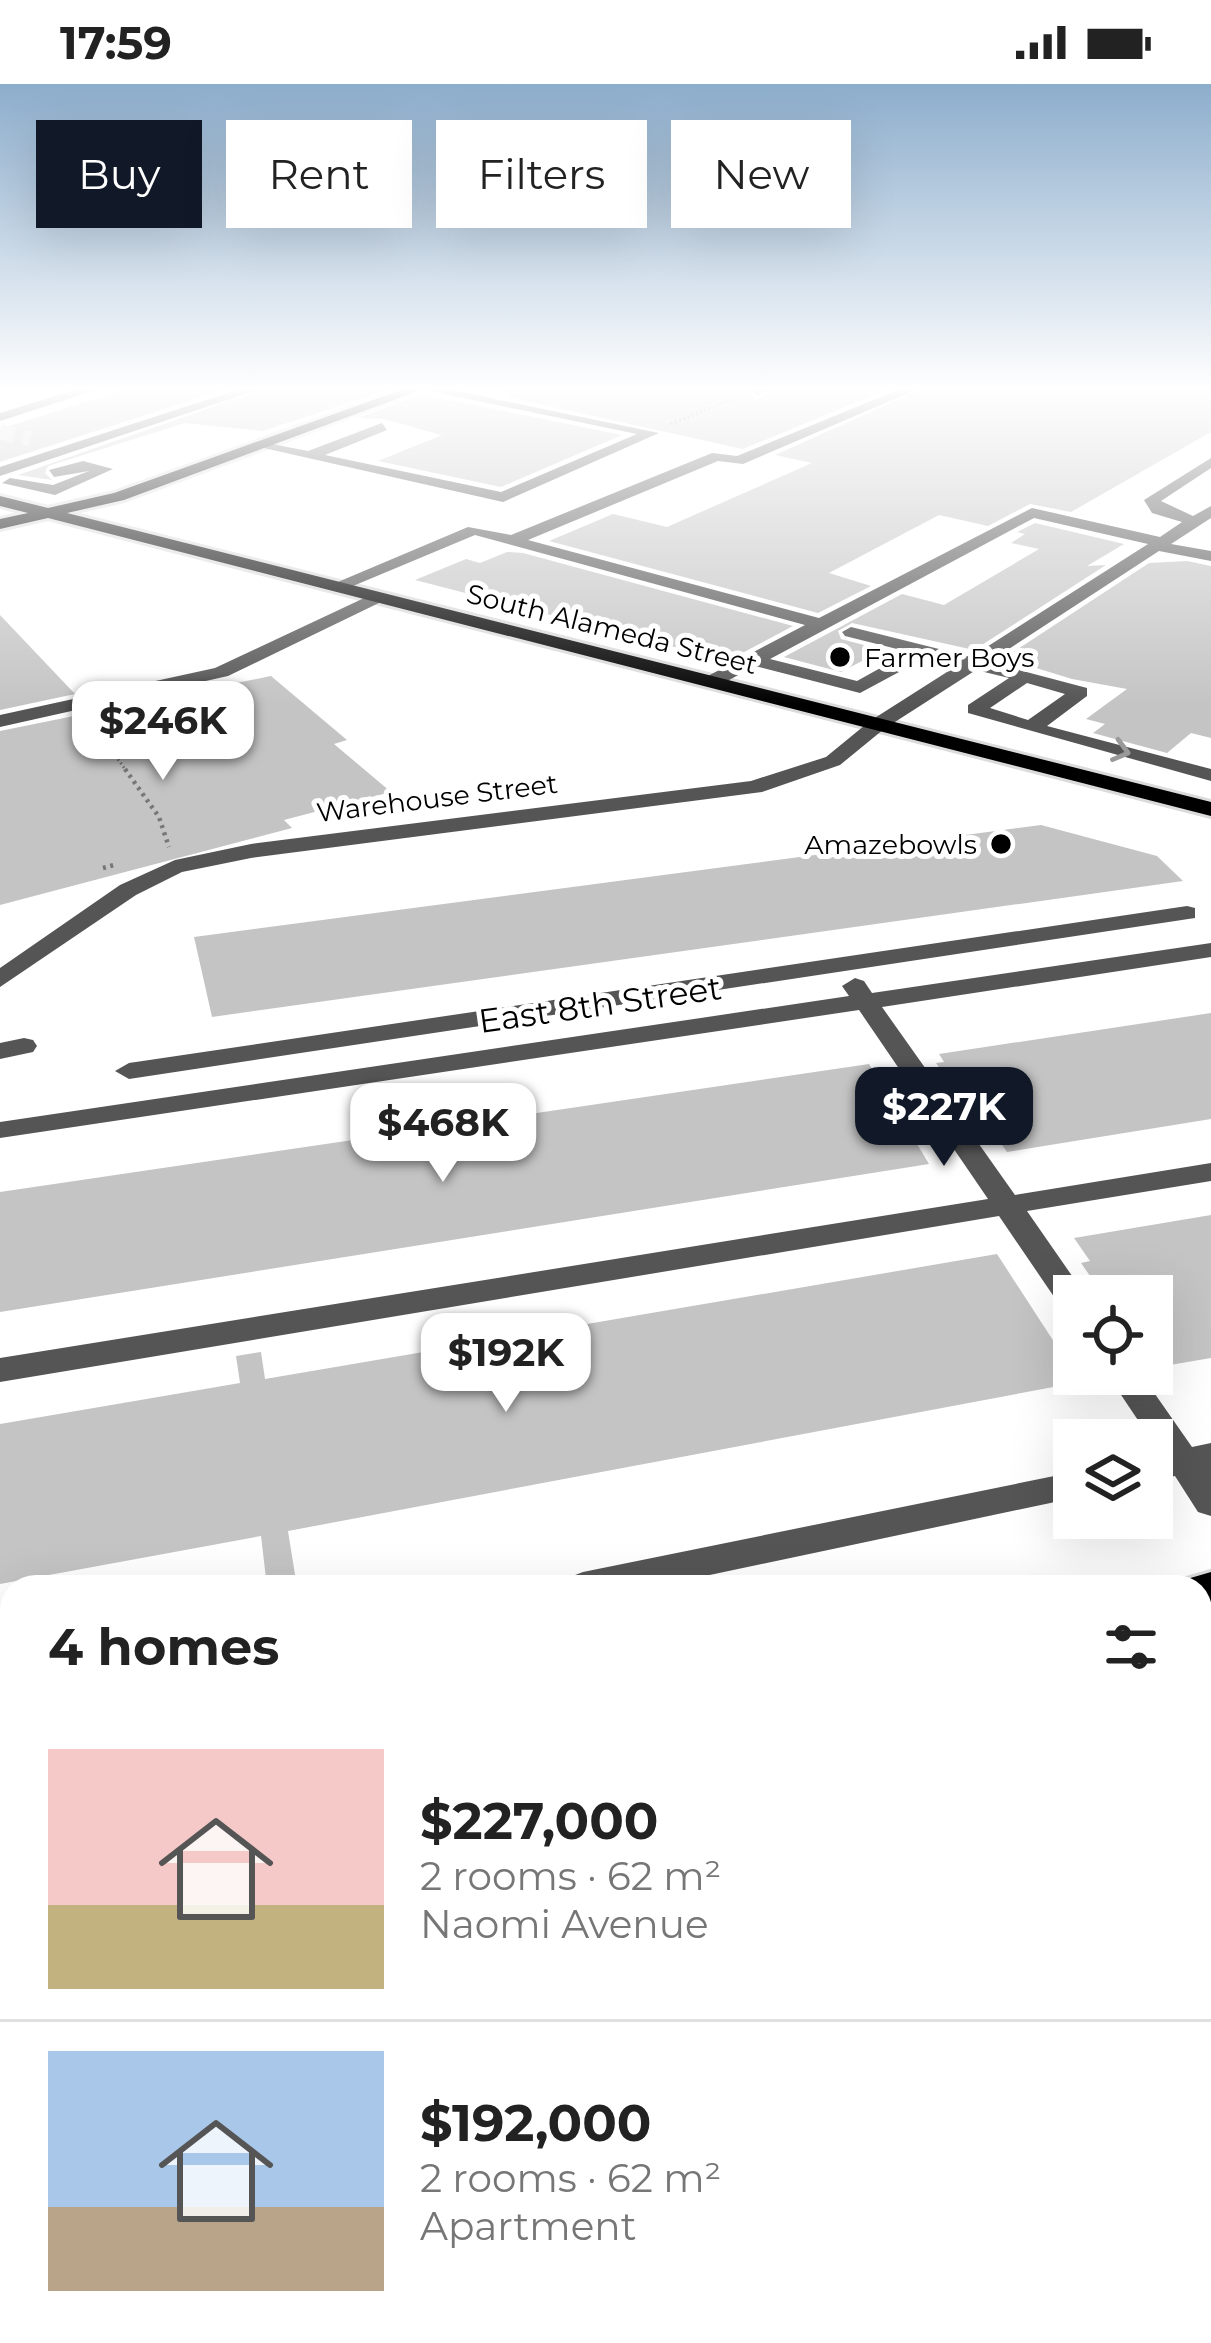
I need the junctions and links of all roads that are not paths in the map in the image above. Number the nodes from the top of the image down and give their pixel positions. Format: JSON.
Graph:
{"nodes":[{"id":1,"x":117,"y":494,"type":"edge"},
{"id":2,"x":624,"y":494,"type":"edge"},
{"id":3,"x":1161,"y":494,"type":"edge"},
{"id":4,"x":0,"y":501,"type":"edge"},
{"id":5,"x":56,"y":515,"type":"junction"},
{"id":6,"x":1203,"y":516,"type":"edge"},
{"id":7,"x":0,"y":524,"type":"edge"},
{"id":8,"x":512,"y":541,"type":"junction"},
{"id":9,"x":1159,"y":544,"type":"junction"},
{"id":10,"x":1211,"y":556,"type":"edge"},
{"id":11,"x":335,"y":587,"type":"junction"},
{"id":12,"x":377,"y":597,"type":"junction"},
{"id":13,"x":821,"y":624,"type":"junction"},
{"id":14,"x":851,"y":632,"type":"dead end"},
{"id":15,"x":924,"y":650,"type":"junction"},
{"id":16,"x":753,"y":660,"type":"junction"},
{"id":17,"x":974,"y":663,"type":"junction"},
{"id":18,"x":1024,"y":676,"type":"junction"},
{"id":19,"x":711,"y":682,"type":"junction"},
{"id":20,"x":0,"y":721,"type":"edge"},
{"id":21,"x":877,"y":725,"type":"junction"},
{"id":22,"x":1031,"y":728,"type":"junction"},
{"id":23,"x":1211,"y":775,"type":"edge"},
{"id":24,"x":1211,"y":809,"type":"edge"},
{"id":25,"x":1187,"y":913,"type":"dead end"},
{"id":26,"x":1211,"y":950,"type":"edge"},
{"id":27,"x":837,"y":965,"type":"junction"},
{"id":28,"x":5,"y":970,"type":"edge"},
{"id":29,"x":866,"y":1000,"type":"junction"},
{"id":30,"x":129,"y":1071,"type":"dead end"},
{"id":31,"x":0,"y":1130,"type":"edge"},
{"id":32,"x":1211,"y":1172,"type":"edge"},
{"id":33,"x":1009,"y":1207,"type":"junction"},
{"id":34,"x":1056,"y":1275,"type":"edge"},
{"id":35,"x":0,"y":1370,"type":"edge"},
{"id":36,"x":1138,"y":1395,"type":"edge"},
{"id":37,"x":1182,"y":1462,"type":"edge"},
{"id":38,"x":1053,"y":1489,"type":"edge"},
{"id":39,"x":1211,"y":1502,"type":"edge"},
{"id":40,"x":641,"y":1575,"type":"edge"}],
"edges":[{"from":1,"to":5,"type":"main road"},
{"from":2,"to":8,"type":"street"},
{"from":3,"to":6,"type":"street"},
{"from":4,"to":5,"type":"main road","name":"South Alameda Street"},
{"from":5,"to":7,"type":"main road"},
{"from":5,"to":11,"type":"main road","name":"South Alameda Street"},
{"from":6,"to":9,"type":"street","name":"Warehouse Street"},
{"from":8,"to":11,"type":"street"},
{"from":8,"to":13,"type":"street"},
{"from":9,"to":10,"type":"street"},
{"from":9,"to":13,"type":"street"},
{"from":9,"to":17,"type":"street","name":"Warehouse Street"},
{"from":11,"to":12,"type":"main road","name":"South Alameda Street"},
{"from":12,"to":19,"type":"main road","name":"South Alameda Street"},
{"from":12,"to":20,"type":"street"},
{"from":13,"to":16,"type":"street"},
{"from":14,"to":15,"type":"street"},
{"from":15,"to":16,"type":"street"},
{"from":15,"to":17,"type":"street"},
{"from":16,"to":19,"type":"street"},
{"from":17,"to":18,"type":"street"},
{"from":17,"to":21,"type":"street","name":"Warehouse Street"},
{"from":18,"to":22,"type":"street"},
{"from":18,"to":22,"type":"street"},
{"from":19,"to":21,"type":"main road","name":"South Alameda Street"},
{"from":21,"to":24,"type":"main road","name":"South Alameda Street"},
{"from":21,"to":28,"type":"street","name":"Warehouse Street"},
{"from":22,"to":23,"type":"street","one_way":true},
{"from":25,"to":27,"type":"street"},
{"from":26,"to":29,"type":"street","name":"East 8th Street"},
{"from":27,"to":29,"type":"street"},
{"from":27,"to":30,"type":"street"},
{"from":29,"to":31,"type":"street","name":"East 8th Street"},
{"from":29,"to":33,"type":"street"},
{"from":32,"to":33,"type":"street"},
{"from":33,"to":34,"type":"street"},
{"from":33,"to":35,"type":"street"},
{"from":36,"to":37,"type":"street"},
{"from":37,"to":39,"type":"street"},
{"from":38,"to":40,"type":"street"}]}
